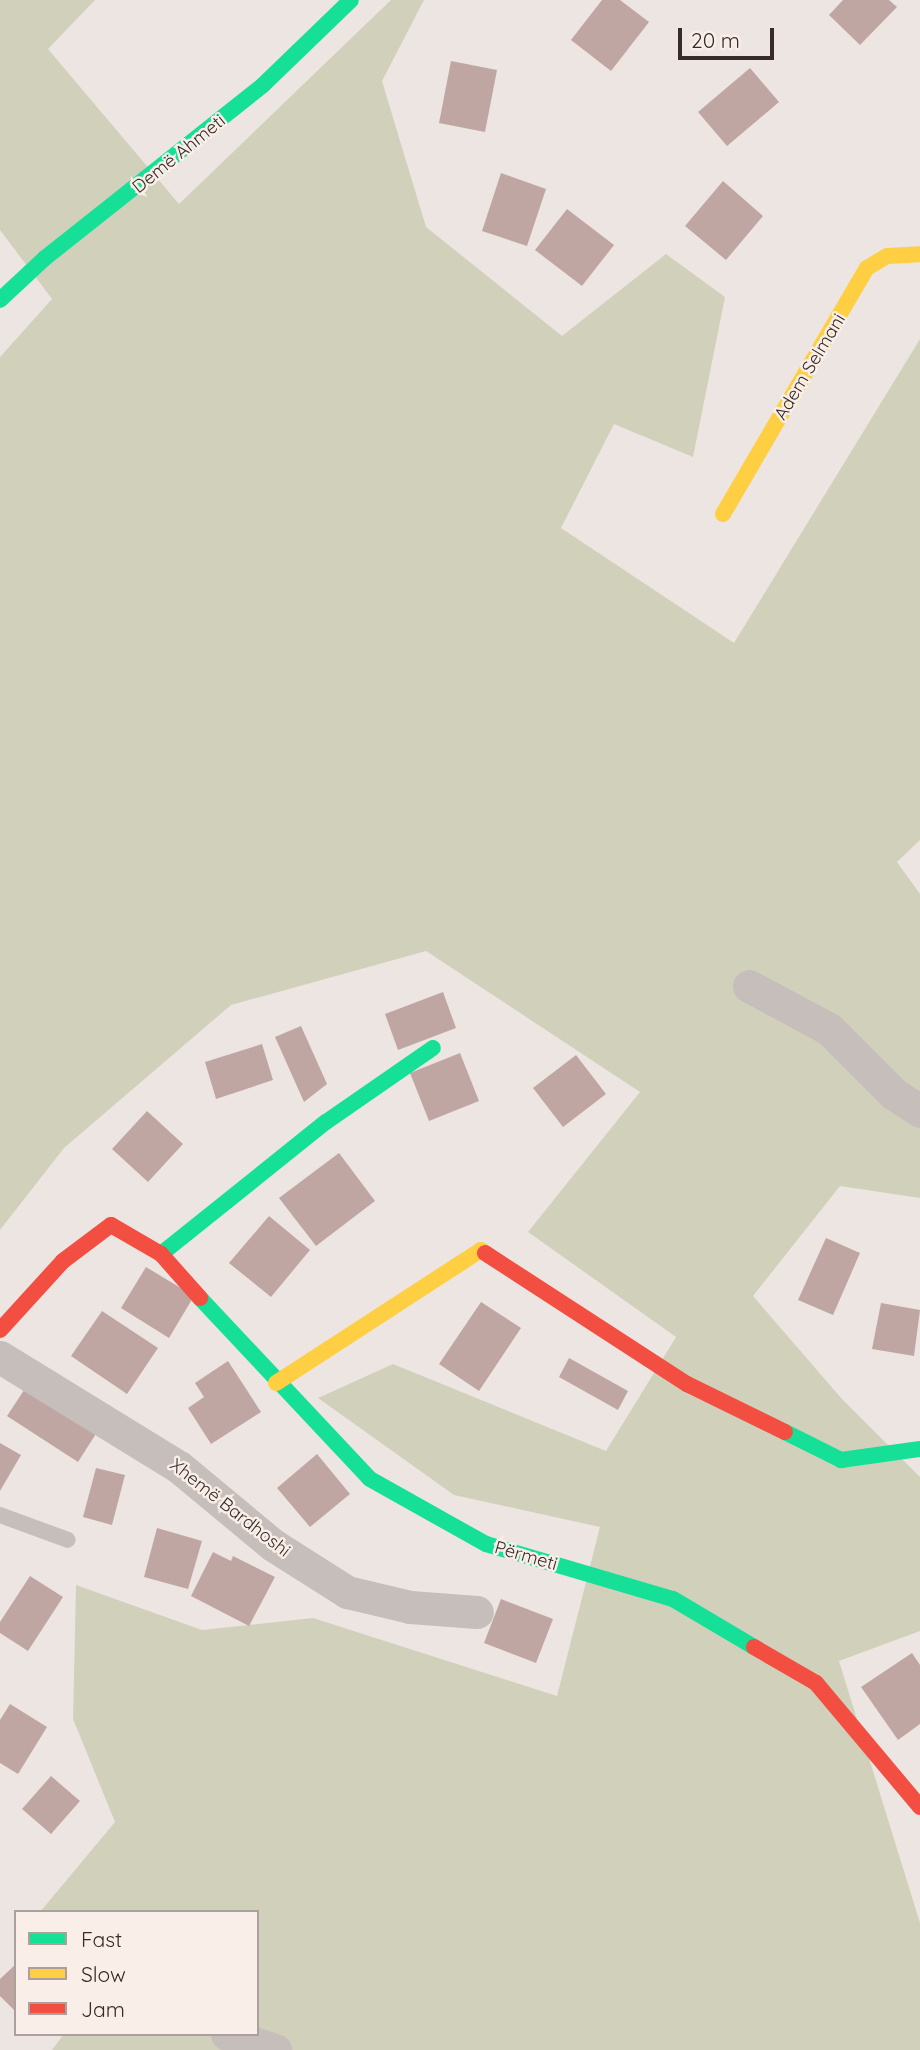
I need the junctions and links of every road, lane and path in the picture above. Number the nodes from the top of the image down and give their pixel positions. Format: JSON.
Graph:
{"nodes":[{"id":1,"x":351,"y":0,"type":"edge"},
{"id":2,"x":920,"y":254,"type":"edge"},
{"id":3,"x":0,"y":300,"type":"edge"},
{"id":4,"x":723,"y":514,"type":"dead end"},
{"id":5,"x":749,"y":986,"type":"dead end"},
{"id":6,"x":433,"y":1048,"type":"dead end"},
{"id":7,"x":920,"y":1111,"type":"edge"},
{"id":8,"x":161,"y":1254,"type":"junction"},
{"id":9,"x":0,"y":1330,"type":"edge"},
{"id":10,"x":0,"y":1357,"type":"edge"},
{"id":11,"x":276,"y":1383,"type":"junction"},
{"id":12,"x":920,"y":1449,"type":"edge"},
{"id":13,"x":0,"y":1515,"type":"edge"},
{"id":14,"x":68,"y":1540,"type":"dead end"},
{"id":15,"x":477,"y":1612,"type":"dead end"},
{"id":16,"x":920,"y":1807,"type":"edge"},
{"id":17,"x":233,"y":2036,"type":"edge"},
{"id":18,"x":275,"y":2050,"type":"edge"}],
"edges":[{"from":1,"to":3,"type":"street","name":"Demë Ahmeti"},
{"from":2,"to":4,"type":"street","name":"Adem Selmani"},
{"from":5,"to":7,"type":"street"},
{"from":6,"to":8,"type":"street"},
{"from":8,"to":9,"type":"street","name":"Përmeti"},
{"from":8,"to":11,"type":"street","name":"Përmeti"},
{"from":10,"to":15,"type":"street","name":"Xhemë Bardhoshi"},
{"from":11,"to":12,"type":"street"},
{"from":11,"to":16,"type":"street","name":"Përmeti"},
{"from":13,"to":14,"type":"lane"},
{"from":17,"to":18,"type":"street"}]}
